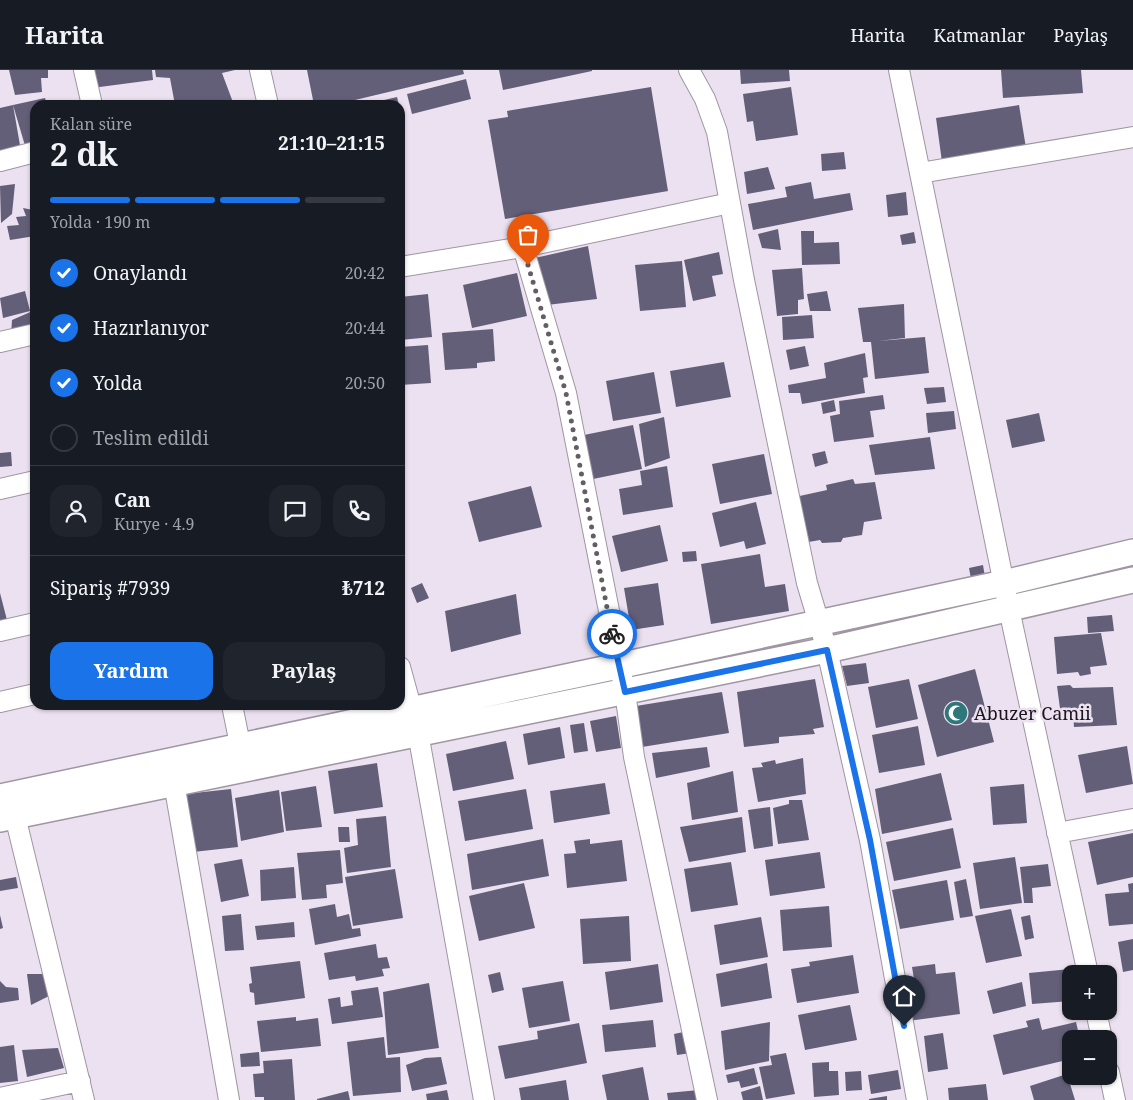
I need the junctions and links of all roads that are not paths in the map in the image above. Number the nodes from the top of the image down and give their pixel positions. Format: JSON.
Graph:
{"nodes":[{"id":1,"x":84,"y":70,"type":"edge"},
{"id":2,"x":260,"y":70,"type":"edge"},
{"id":3,"x":689,"y":70,"type":"edge"},
{"id":4,"x":899,"y":70,"type":"edge"},
{"id":5,"x":91,"y":100,"type":"edge"},
{"id":6,"x":267,"y":100,"type":"edge"},
{"id":7,"x":1133,"y":137,"type":"edge"},
{"id":8,"x":30,"y":153,"type":"edge"},
{"id":9,"x":0,"y":161,"type":"edge"},
{"id":10,"x":920,"y":173,"type":"junction"},
{"id":11,"x":730,"y":203,"type":"junction"},
{"id":12,"x":523,"y":247,"type":"junction"},
{"id":13,"x":405,"y":267,"type":"edge"},
{"id":14,"x":30,"y":335,"type":"edge"},
{"id":15,"x":0,"y":342,"type":"edge"},
{"id":16,"x":30,"y":482,"type":"edge"},
{"id":17,"x":0,"y":489,"type":"edge"},
{"id":18,"x":1133,"y":552,"type":"edge"},
{"id":19,"x":1133,"y":580,"type":"edge"},
{"id":20,"x":1004,"y":583,"type":"junction"},
{"id":21,"x":1009,"y":609,"type":"junction"},
{"id":22,"x":819,"y":622,"type":"junction"},
{"id":23,"x":30,"y":623,"type":"edge"},
{"id":24,"x":0,"y":631,"type":"edge"},
{"id":25,"x":827,"y":650,"type":"junction"},
{"id":26,"x":618,"y":666,"type":"junction"},
{"id":27,"x":405,"y":686,"type":"edge"},
{"id":28,"x":625,"y":692,"type":"junction"},
{"id":29,"x":30,"y":695,"type":"edge"},
{"id":30,"x":0,"y":702,"type":"edge"},
{"id":31,"x":411,"y":709,"type":"junction"},
{"id":32,"x":233,"y":710,"type":"edge"},
{"id":33,"x":418,"y":733,"type":"junction"},
{"id":34,"x":243,"y":757,"type":"junction"},
{"id":35,"x":174,"y":783,"type":"junction"},
{"id":36,"x":0,"y":797,"type":"edge"},
{"id":37,"x":8,"y":818,"type":"edge"},
{"id":38,"x":1133,"y":818,"type":"edge"},
{"id":39,"x":1057,"y":833,"type":"junction"},
{"id":40,"x":1086,"y":965,"type":"edge"},
{"id":41,"x":1112,"y":1085,"type":"edge"},
{"id":42,"x":82,"y":1090,"type":"edge"},
{"id":43,"x":0,"y":1098,"type":"edge"},
{"id":44,"x":229,"y":1100,"type":"edge"},
{"id":45,"x":484,"y":1100,"type":"edge"},
{"id":46,"x":707,"y":1100,"type":"edge"},
{"id":47,"x":917,"y":1100,"type":"edge"},
{"id":48,"x":1115,"y":1100,"type":"edge"}],
"edges":[{"from":1,"to":5,"type":"street"},
{"from":2,"to":6,"type":"street"},
{"from":3,"to":11,"type":"street"},
{"from":4,"to":10,"type":"street"},
{"from":7,"to":10,"type":"street"},
{"from":8,"to":9,"type":"street"},
{"from":10,"to":20,"type":"street"},
{"from":11,"to":12,"type":"street"},
{"from":11,"to":22,"type":"street"},
{"from":12,"to":13,"type":"street"},
{"from":12,"to":26,"type":"street"},
{"from":14,"to":15,"type":"street"},
{"from":16,"to":17,"type":"street"},
{"from":18,"to":20,"type":"street"},
{"from":19,"to":21,"type":"street"},
{"from":20,"to":21,"type":"street"},
{"from":20,"to":22,"type":"street"},
{"from":21,"to":25,"type":"street"},
{"from":21,"to":39,"type":"street"},
{"from":22,"to":25,"type":"street"},
{"from":22,"to":26,"type":"street"},
{"from":23,"to":24,"type":"street"},
{"from":25,"to":28,"type":"street"},
{"from":25,"to":47,"type":"street"},
{"from":26,"to":28,"type":"street"},
{"from":26,"to":31,"type":"street"},
{"from":27,"to":31,"type":"street"},
{"from":28,"to":33,"type":"street"},
{"from":28,"to":46,"type":"street"},
{"from":29,"to":30,"type":"street"},
{"from":31,"to":33,"type":"street"},
{"from":31,"to":34,"type":"street"},
{"from":32,"to":34,"type":"street"},
{"from":33,"to":34,"type":"street"},
{"from":33,"to":45,"type":"street"},
{"from":34,"to":35,"type":"street"},
{"from":34,"to":36,"type":"street"},
{"from":35,"to":37,"type":"street"},
{"from":35,"to":44,"type":"street"},
{"from":37,"to":42,"type":"street"},
{"from":38,"to":39,"type":"street"},
{"from":39,"to":40,"type":"street"},
{"from":41,"to":48,"type":"street"},
{"from":42,"to":43,"type":"street"}]}
